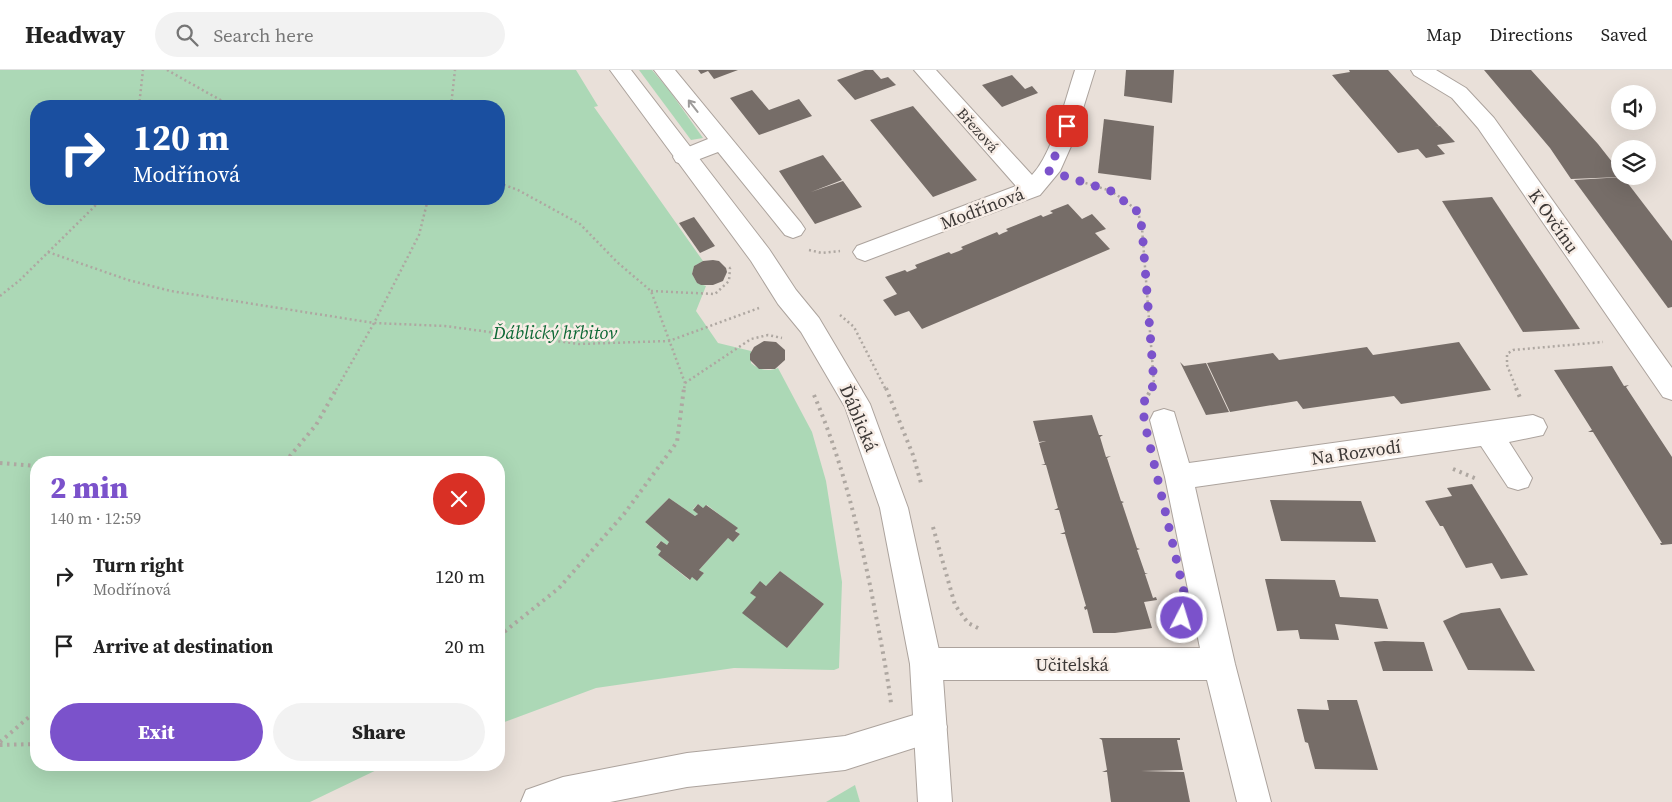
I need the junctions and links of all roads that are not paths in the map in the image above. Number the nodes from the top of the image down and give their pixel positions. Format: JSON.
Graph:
{"nodes":[{"id":1,"x":620,"y":70,"type":"edge"},
{"id":2,"x":664,"y":70,"type":"edge"},
{"id":3,"x":924,"y":70,"type":"edge"},
{"id":4,"x":1085,"y":70,"type":"edge"},
{"id":5,"x":1420,"y":70,"type":"edge"},
{"id":6,"x":721,"y":142,"type":"junction"},
{"id":7,"x":684,"y":157,"type":"junction"},
{"id":8,"x":1032,"y":189,"type":"junction"},
{"id":9,"x":793,"y":229,"type":"road end"},
{"id":10,"x":865,"y":252,"type":"road end"},
{"id":11,"x":1672,"y":389,"type":"edge"},
{"id":12,"x":1154,"y":411,"type":"road end"},
{"id":13,"x":1533,"y":427,"type":"road end"},
{"id":14,"x":1488,"y":433,"type":"junction"},
{"id":15,"x":1179,"y":477,"type":"junction"},
{"id":16,"x":1518,"y":478,"type":"dead end"},
{"id":17,"x":926,"y":664,"type":"junction"},
{"id":18,"x":1219,"y":664,"type":"junction"},
{"id":19,"x":930,"y":727,"type":"junction"},
{"id":20,"x":538,"y":802,"type":"edge"},
{"id":21,"x":935,"y":802,"type":"edge"},
{"id":22,"x":1254,"y":802,"type":"edge"}],
"edges":[{"from":1,"to":7,"type":"street","name":"Ďáblická"},
{"from":6,"to":2,"type":"street","one_way":true},
{"from":3,"to":8,"type":"street","name":"Březová"},
{"from":4,"to":8,"type":"street","name":"Modřínová"},
{"from":5,"to":11,"type":"street","name":"K Ovčínu"},
{"from":6,"to":7,"type":"street"},
{"from":6,"to":9,"type":"street"},
{"from":7,"to":17,"type":"street","name":"Ďáblická"},
{"from":8,"to":10,"type":"street","name":"Modřínová"},
{"from":12,"to":15,"type":"street"},
{"from":13,"to":14,"type":"street","name":"Na Rozvodí"},
{"from":14,"to":15,"type":"street","name":"Na Rozvodí"},
{"from":14,"to":16,"type":"street"},
{"from":15,"to":18,"type":"street"},
{"from":17,"to":18,"type":"street","name":"Učitelská"},
{"from":17,"to":19,"type":"street","name":"Ďáblická"},
{"from":18,"to":22,"type":"street"},
{"from":19,"to":20,"type":"street"},
{"from":19,"to":21,"type":"street","name":"Ďáblická"}]}
